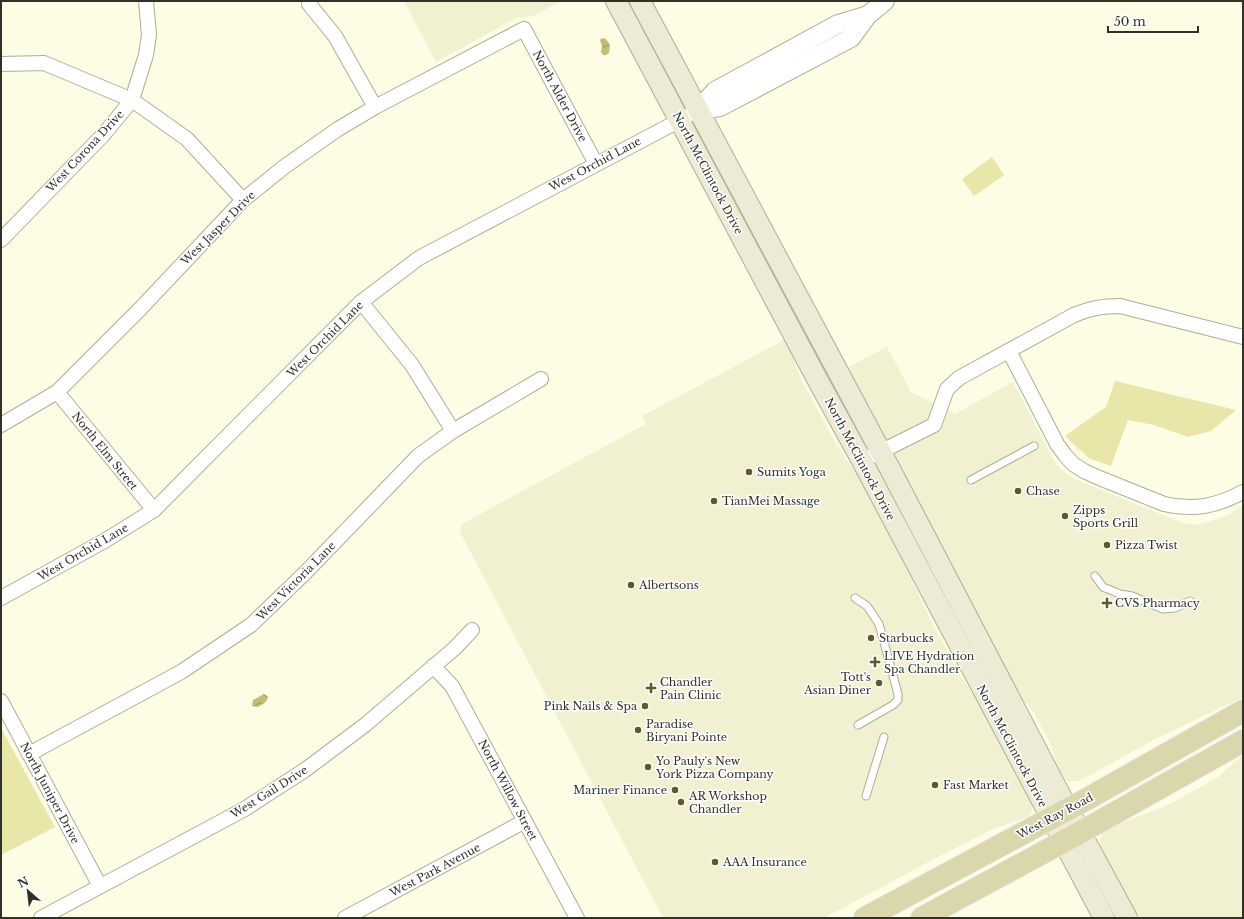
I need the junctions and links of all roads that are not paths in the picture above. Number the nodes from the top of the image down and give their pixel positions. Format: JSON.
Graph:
{"nodes":[{"id":1,"x":146,"y":1,"type":"edge"},
{"id":2,"x":616,"y":1,"type":"edge"},
{"id":3,"x":640,"y":1,"type":"edge"},
{"id":4,"x":885,"y":1,"type":"edge"},
{"id":5,"x":309,"y":4,"type":"dead end"},
{"id":6,"x":524,"y":29,"type":"joint"},
{"id":7,"x":1,"y":64,"type":"edge"},
{"id":8,"x":132,"y":100,"type":"junction"},
{"id":9,"x":375,"y":107,"type":"junction"},
{"id":10,"x":689,"y":115,"type":"junction"},
{"id":11,"x":596,"y":164,"type":"junction"},
{"id":12,"x":243,"y":200,"type":"junction"},
{"id":13,"x":1,"y":240,"type":"edge"},
{"id":14,"x":361,"y":302,"type":"junction"},
{"id":15,"x":1243,"y":337,"type":"edge"},
{"id":16,"x":1009,"y":351,"type":"junction"},
{"id":17,"x":541,"y":379,"type":"dead end"},
{"id":18,"x":57,"y":392,"type":"junction"},
{"id":19,"x":1,"y":425,"type":"edge"},
{"id":20,"x":453,"y":431,"type":"junction"},
{"id":21,"x":1034,"y":446,"type":"dead end"},
{"id":22,"x":880,"y":452,"type":"junction"},
{"id":23,"x":862,"y":461,"type":"junction"},
{"id":24,"x":970,"y":480,"type":"dead end"},
{"id":25,"x":1243,"y":492,"type":"edge"},
{"id":26,"x":154,"y":510,"type":"junction"},
{"id":27,"x":1095,"y":576,"type":"dead end"},
{"id":28,"x":1,"y":598,"type":"edge"},
{"id":29,"x":855,"y":598,"type":"dead end"},
{"id":30,"x":1190,"y":601,"type":"dead end"},
{"id":31,"x":472,"y":630,"type":"dead end"},
{"id":32,"x":433,"y":666,"type":"junction"},
{"id":33,"x":1,"y":701,"type":"edge"},
{"id":34,"x":1243,"y":711,"type":"edge"},
{"id":35,"x":858,"y":725,"type":"dead end"},
{"id":36,"x":884,"y":738,"type":"dead end"},
{"id":37,"x":1243,"y":742,"type":"edge"},
{"id":38,"x":30,"y":754,"type":"junction"},
{"id":39,"x":866,"y":796,"type":"dead end"},
{"id":40,"x":1059,"y":813,"type":"junction"},
{"id":41,"x":525,"y":821,"type":"junction"},
{"id":42,"x":1072,"y":837,"type":"junction"},
{"id":43,"x":100,"y":886,"type":"junction"},
{"id":44,"x":41,"y":918,"type":"edge"},
{"id":45,"x":345,"y":918,"type":"edge"},
{"id":46,"x":577,"y":918,"type":"edge"},
{"id":47,"x":865,"y":918,"type":"edge"},
{"id":48,"x":922,"y":918,"type":"edge"},
{"id":49,"x":1104,"y":918,"type":"edge"},
{"id":50,"x":1127,"y":918,"type":"edge"}],
"edges":[{"from":1,"to":8,"type":"street","name":"West Corona Drive"},
{"from":2,"to":10,"type":"main road","name":"North McClintock Drive"},
{"from":3,"to":10,"type":"main road","name":"North McClintock Drive"},
{"from":4,"to":10,"type":"street"},
{"from":5,"to":9,"type":"street"},
{"from":6,"to":9,"type":"street","name":"West Jasper Drive"},
{"from":6,"to":11,"type":"street","name":"North Alder Drive"},
{"from":7,"to":8,"type":"street"},
{"from":8,"to":12,"type":"street"},
{"from":8,"to":13,"type":"street","name":"West Corona Drive"},
{"from":9,"to":12,"type":"street","name":"West Jasper Drive"},
{"from":10,"to":11,"type":"street","name":"West Orchid Lane"},
{"from":10,"to":22,"type":"main road","name":"North McClintock Drive"},
{"from":10,"to":23,"type":"main road","name":"North McClintock Drive"},
{"from":11,"to":14,"type":"street","name":"West Orchid Lane"},
{"from":12,"to":18,"type":"street","name":"West Jasper Drive"},
{"from":14,"to":20,"type":"street"},
{"from":14,"to":26,"type":"street","name":"West Orchid Lane"},
{"from":15,"to":16,"type":"street"},
{"from":16,"to":22,"type":"street"},
{"from":16,"to":25,"type":"street"},
{"from":17,"to":20,"type":"street","name":"West Victoria Lane"},
{"from":18,"to":19,"type":"street","name":"West Jasper Drive"},
{"from":18,"to":26,"type":"street","name":"North Elm Street"},
{"from":20,"to":38,"type":"street","name":"West Victoria Lane"},
{"from":21,"to":24,"type":"lane"},
{"from":22,"to":23,"type":"street"},
{"from":22,"to":40,"type":"main road","name":"North McClintock Drive"},
{"from":23,"to":40,"type":"main road","name":"North McClintock Drive"},
{"from":26,"to":28,"type":"street","name":"West Orchid Lane"},
{"from":27,"to":30,"type":"lane"},
{"from":29,"to":35,"type":"lane"},
{"from":31,"to":32,"type":"street","name":"West Gail Drive"},
{"from":32,"to":41,"type":"street","name":"North Willow Street"},
{"from":32,"to":43,"type":"street","name":"West Gail Drive"},
{"from":33,"to":38,"type":"street","name":"North Juniper Drive"},
{"from":34,"to":40,"type":"main road","name":"West Ray Road"},
{"from":36,"to":39,"type":"lane"},
{"from":37,"to":42,"type":"main road"},
{"from":38,"to":43,"type":"street","name":"North Juniper Drive"},
{"from":40,"to":42,"type":"main road","name":"North McClintock Drive"},
{"from":40,"to":47,"type":"main road","name":"West Ray Road"},
{"from":41,"to":45,"type":"street","name":"West Park Avenue"},
{"from":41,"to":46,"type":"street","name":"North Willow Street"},
{"from":42,"to":48,"type":"main road"},
{"from":42,"to":49,"type":"main road","name":"North McClintock Drive"},
{"from":42,"to":50,"type":"main road","name":"North McClintock Drive"},
{"from":43,"to":44,"type":"street","name":"West Gail Drive"}]}
